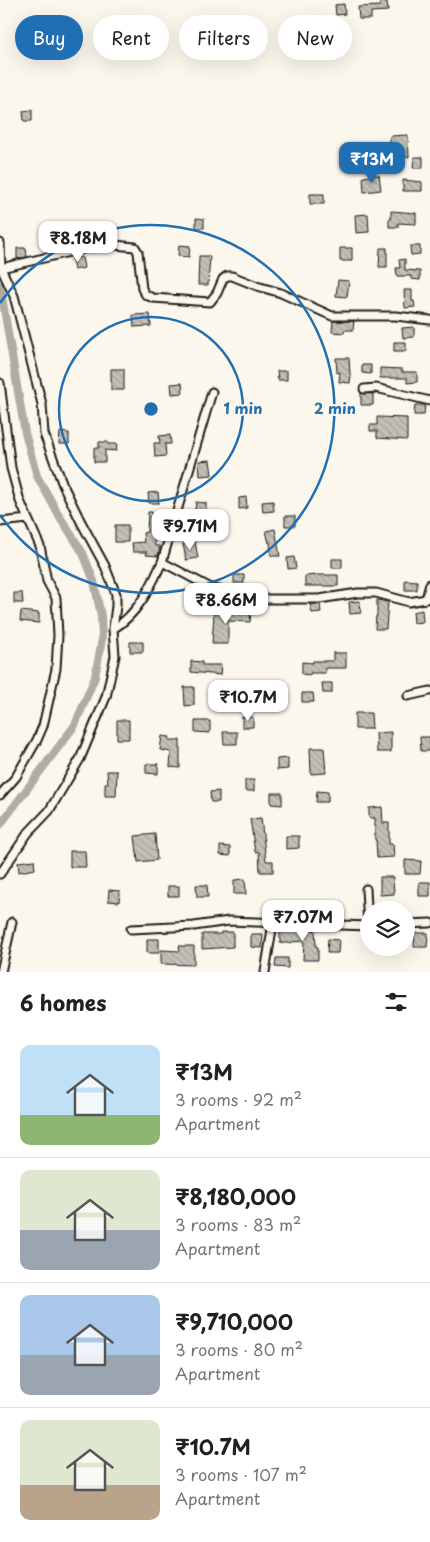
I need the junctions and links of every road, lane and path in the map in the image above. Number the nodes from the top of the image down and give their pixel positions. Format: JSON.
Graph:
{"nodes":[{"id":1,"x":0,"y":246,"type":"edge"},
{"id":2,"x":2,"y":268,"type":"junction"},
{"id":3,"x":430,"y":320,"type":"edge"},
{"id":4,"x":0,"y":383,"type":"edge"},
{"id":5,"x":364,"y":389,"type":"dead end"},
{"id":6,"x":212,"y":392,"type":"dead end"},
{"id":7,"x":1,"y":395,"type":"edge"},
{"id":8,"x":430,"y":401,"type":"edge"},
{"id":9,"x":28,"y":520,"type":"junction"},
{"id":10,"x":0,"y":522,"type":"edge"},
{"id":11,"x":162,"y":562,"type":"junction"},
{"id":12,"x":430,"y":584,"type":"edge"},
{"id":13,"x":113,"y":629,"type":"junction"},
{"id":14,"x":430,"y":691,"type":"edge"},
{"id":15,"x":408,"y":696,"type":"dead end"},
{"id":16,"x":0,"y":795,"type":"edge"},
{"id":17,"x":0,"y":874,"type":"edge"},
{"id":18,"x":366,"y":889,"type":"dead end"},
{"id":19,"x":367,"y":901,"type":"edge"},
{"id":20,"x":12,"y":922,"type":"dead end"},
{"id":21,"x":272,"y":923,"type":"junction"},
{"id":22,"x":430,"y":923,"type":"edge"},
{"id":23,"x":415,"y":924,"type":"edge"},
{"id":24,"x":360,"y":926,"type":"edge"},
{"id":25,"x":131,"y":929,"type":"dead end"},
{"id":26,"x":1,"y":972,"type":"edge"},
{"id":27,"x":264,"y":972,"type":"edge"}],
"edges":[{"from":1,"to":2,"type":"street"},
{"from":2,"to":3,"type":"street"},
{"from":2,"to":13,"type":"street"},
{"from":4,"to":7,"type":"street"},
{"from":5,"to":8,"type":"street"},
{"from":6,"to":11,"type":"street"},
{"from":7,"to":9,"type":"street"},
{"from":9,"to":10,"type":"street"},
{"from":9,"to":16,"type":"street"},
{"from":11,"to":12,"type":"street"},
{"from":11,"to":13,"type":"street"},
{"from":13,"to":17,"type":"street"},
{"from":14,"to":15,"type":"street"},
{"from":18,"to":19,"type":"street"},
{"from":20,"to":26,"type":"street"},
{"from":21,"to":24,"type":"street"},
{"from":21,"to":25,"type":"street"},
{"from":21,"to":27,"type":"street"},
{"from":22,"to":23,"type":"street"}]}
